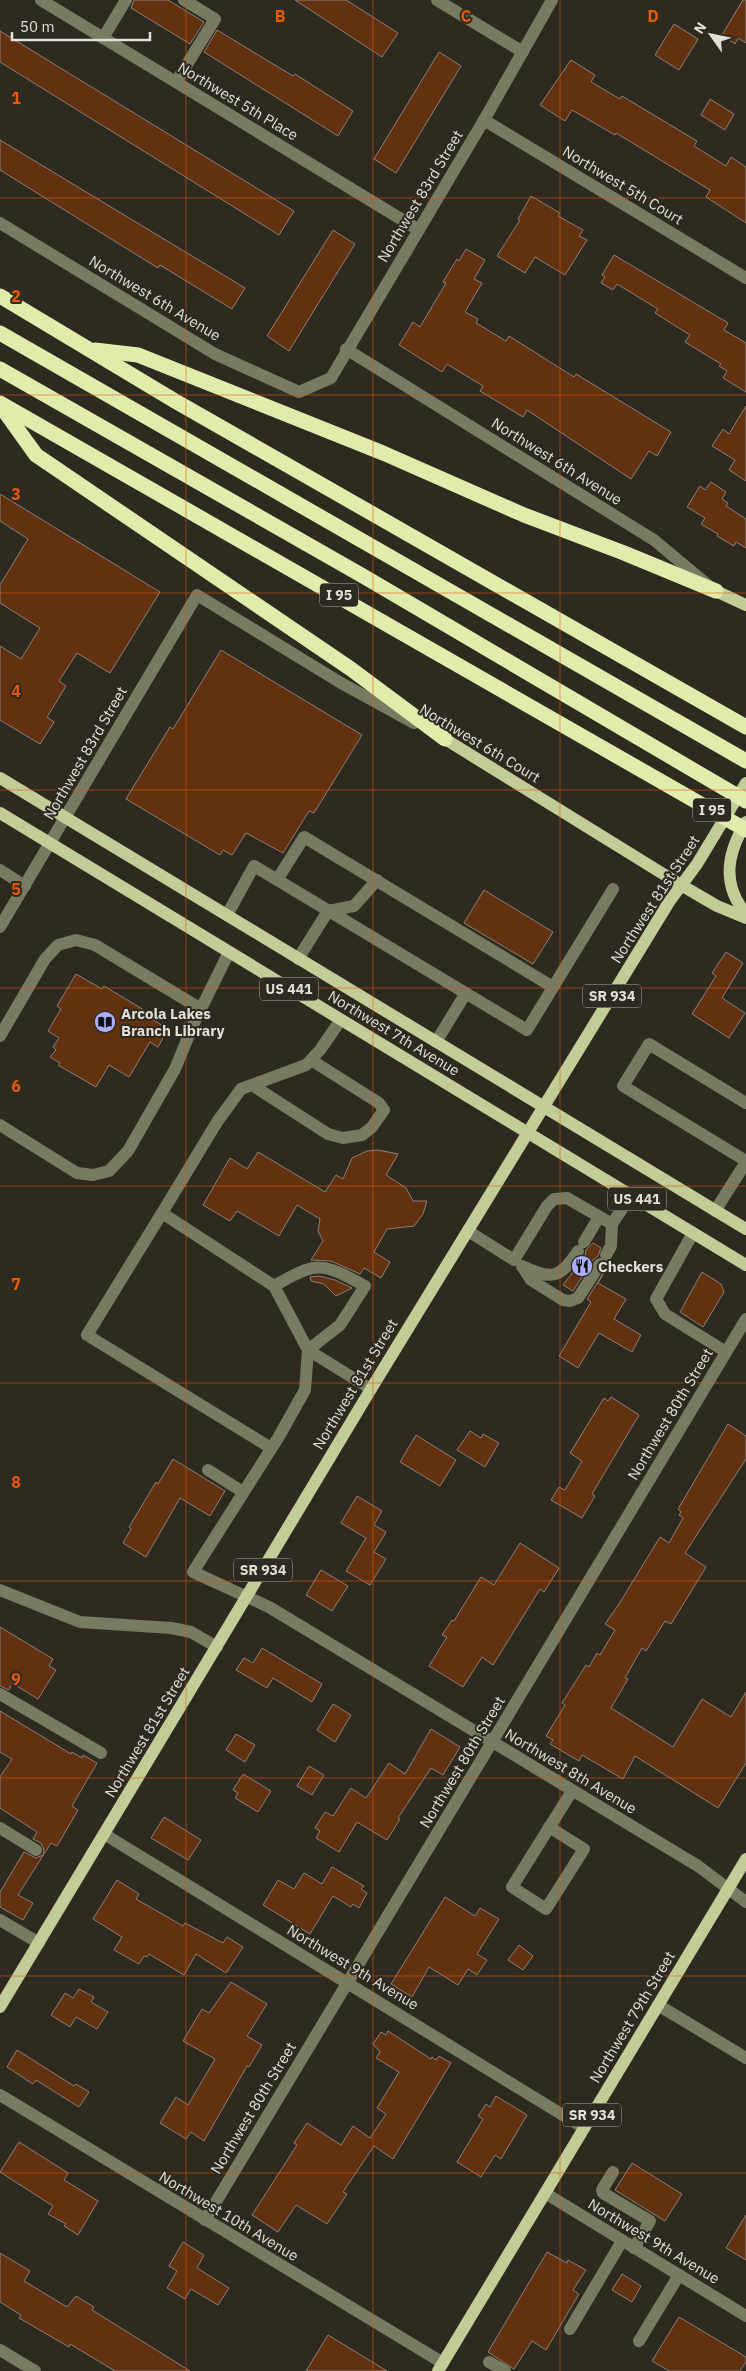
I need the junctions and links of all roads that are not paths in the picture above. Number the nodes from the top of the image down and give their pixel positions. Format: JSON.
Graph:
{"nodes":[{"id":1,"x":41,"y":0,"type":"edge"},
{"id":2,"x":126,"y":0,"type":"edge"},
{"id":3,"x":184,"y":0,"type":"edge"},
{"id":4,"x":437,"y":0,"type":"edge"},
{"id":5,"x":552,"y":0,"type":"edge"},
{"id":6,"x":103,"y":38,"type":"junction"},
{"id":7,"x":523,"y":52,"type":"junction"},
{"id":8,"x":176,"y":82,"type":"junction"},
{"id":9,"x":484,"y":120,"type":"junction"},
{"id":10,"x":0,"y":222,"type":"edge"},
{"id":11,"x":419,"y":230,"type":"junction"},
{"id":12,"x":746,"y":278,"type":"edge"},
{"id":13,"x":0,"y":296,"type":"edge"},
{"id":14,"x":0,"y":333,"type":"edge"},
{"id":15,"x":346,"y":349,"type":"junction"},
{"id":16,"x":89,"y":350,"type":"junction"},
{"id":17,"x":0,"y":369,"type":"edge"},
{"id":18,"x":299,"y":392,"type":"joint"},
{"id":19,"x":0,"y":404,"type":"edge"},
{"id":20,"x":716,"y":592,"type":"junction"},
{"id":21,"x":196,"y":595,"type":"joint"},
{"id":22,"x":746,"y":606,"type":"edge"},
{"id":23,"x":746,"y":727,"type":"edge"},
{"id":24,"x":445,"y":739,"type":"junction"},
{"id":25,"x":746,"y":761,"type":"edge"},
{"id":26,"x":0,"y":778,"type":"edge"},
{"id":27,"x":746,"y":783,"type":"edge"},
{"id":28,"x":746,"y":801,"type":"edge"},
{"id":29,"x":0,"y":813,"type":"edge"},
{"id":30,"x":66,"y":818,"type":"junction"},
{"id":31,"x":746,"y":822,"type":"edge"},
{"id":32,"x":746,"y":830,"type":"edge"},
{"id":33,"x":50,"y":844,"type":"junction"},
{"id":34,"x":0,"y":870,"type":"edge"},
{"id":35,"x":277,"y":880,"type":"junction"},
{"id":36,"x":377,"y":880,"type":"junction"},
{"id":37,"x":681,"y":885,"type":"junction"},
{"id":38,"x":25,"y":886,"type":"junction"},
{"id":39,"x":612,"y":889,"type":"dead end"},
{"id":40,"x":328,"y":911,"type":"junction"},
{"id":41,"x":746,"y":914,"type":"edge"},
{"id":42,"x":227,"y":915,"type":"junction"},
{"id":43,"x":746,"y":918,"type":"edge"},
{"id":44,"x":0,"y":927,"type":"edge"},
{"id":45,"x":229,"y":952,"type":"junction"},
{"id":46,"x":298,"y":958,"type":"junction"},
{"id":47,"x":553,"y":987,"type":"junction"},
{"id":48,"x":466,"y":993,"type":"junction"},
{"id":49,"x":201,"y":1009,"type":"junction"},
{"id":50,"x":340,"y":1021,"type":"junction"},
{"id":51,"x":0,"y":1036,"type":"edge"},
{"id":52,"x":436,"y":1042,"type":"junction"},
{"id":53,"x":310,"y":1060,"type":"junction"},
{"id":54,"x":252,"y":1085,"type":"junction"},
{"id":55,"x":746,"y":1102,"type":"edge"},
{"id":56,"x":544,"y":1107,"type":"junction"},
{"id":57,"x":0,"y":1125,"type":"edge"},
{"id":58,"x":528,"y":1133,"type":"junction"},
{"id":59,"x":746,"y":1162,"type":"edge"},
{"id":60,"x":631,"y":1195,"type":"junction"},
{"id":61,"x":715,"y":1211,"type":"junction"},
{"id":62,"x":162,"y":1213,"type":"junction"},
{"id":63,"x":599,"y":1217,"type":"junction"},
{"id":64,"x":612,"y":1224,"type":"junction"},
{"id":65,"x":746,"y":1229,"type":"edge"},
{"id":66,"x":468,"y":1231,"type":"junction"},
{"id":67,"x":693,"y":1233,"type":"junction"},
{"id":68,"x":518,"y":1263,"type":"junction"},
{"id":69,"x":746,"y":1265,"type":"edge"},
{"id":70,"x":274,"y":1286,"type":"junction"},
{"id":71,"x":745,"y":1324,"type":"edge"},
{"id":72,"x":308,"y":1350,"type":"junction"},
{"id":73,"x":726,"y":1352,"type":"junction"},
{"id":74,"x":371,"y":1389,"type":"junction"},
{"id":75,"x":271,"y":1448,"type":"junction"},
{"id":76,"x":208,"y":1470,"type":"dead end"},
{"id":77,"x":243,"y":1492,"type":"junction"},
{"id":78,"x":0,"y":1590,"type":"edge"},
{"id":79,"x":247,"y":1597,"type":"junction"},
{"id":80,"x":217,"y":1647,"type":"junction"},
{"id":81,"x":0,"y":1694,"type":"edge"},
{"id":82,"x":492,"y":1742,"type":"junction"},
{"id":83,"x":102,"y":1753,"type":"dead end"},
{"id":84,"x":572,"y":1791,"type":"junction"},
{"id":85,"x":549,"y":1827,"type":"junction"},
{"id":86,"x":0,"y":1828,"type":"edge"},
{"id":87,"x":104,"y":1834,"type":"junction"},
{"id":88,"x":36,"y":1850,"type":"dead end"},
{"id":89,"x":746,"y":1859,"type":"edge"},
{"id":90,"x":728,"y":1888,"type":"junction"},
{"id":91,"x":746,"y":1902,"type":"edge"},
{"id":92,"x":0,"y":1920,"type":"edge"},
{"id":93,"x":39,"y":1943,"type":"junction"},
{"id":94,"x":348,"y":1982,"type":"junction"},
{"id":95,"x":658,"y":2005,"type":"junction"},
{"id":96,"x":0,"y":2007,"type":"edge"},
{"id":97,"x":746,"y":2058,"type":"edge"},
{"id":98,"x":0,"y":2095,"type":"edge"},
{"id":99,"x":584,"y":2128,"type":"junction"},
{"id":100,"x":613,"y":2172,"type":"dead end"},
{"id":101,"x":545,"y":2193,"type":"junction"},
{"id":102,"x":205,"y":2220,"type":"junction"},
{"id":103,"x":622,"y":2240,"type":"junction"},
{"id":104,"x":634,"y":2248,"type":"junction"},
{"id":105,"x":679,"y":2275,"type":"junction"},
{"id":106,"x":746,"y":2316,"type":"edge"},
{"id":107,"x":570,"y":2329,"type":"dead end"},
{"id":108,"x":639,"y":2341,"type":"dead end"},
{"id":109,"x":0,"y":2350,"type":"edge"},
{"id":110,"x":490,"y":2362,"type":"dead end"},
{"id":111,"x":440,"y":2367,"type":"edge"},
{"id":112,"x":35,"y":2371,"type":"edge"},
{"id":113,"x":505,"y":2371,"type":"edge"}],
"edges":[{"from":1,"to":6,"type":"street","name":"Northwest 5th Place"},
{"from":2,"to":6,"type":"street"},
{"from":3,"to":8,"type":"street"},
{"from":4,"to":7,"type":"street"},
{"from":5,"to":7,"type":"street","name":"Northwest 83rd Street"},
{"from":6,"to":8,"type":"street","name":"Northwest 5th Place"},
{"from":7,"to":9,"type":"street","name":"Northwest 83rd Street"},
{"from":8,"to":11,"type":"street","name":"Northwest 5th Place"},
{"from":9,"to":11,"type":"street","name":"Northwest 83rd Street"},
{"from":9,"to":12,"type":"street","name":"Northwest 5th Court"},
{"from":10,"to":18,"type":"street","name":"Northwest 6th Avenue"},
{"from":11,"to":15,"type":"street","name":"Northwest 83rd Street"},
{"from":13,"to":16,"type":"highway"},
{"from":14,"to":25,"type":"highway"},
{"from":15,"to":18,"type":"street","name":"Northwest 83rd Street"},
{"from":15,"to":20,"type":"street","name":"Northwest 6th Avenue"},
{"from":16,"to":20,"type":"highway"},
{"from":16,"to":23,"type":"highway"},
{"from":17,"to":28,"type":"highway"},
{"from":19,"to":24,"type":"highway"},
{"from":19,"to":32,"type":"highway","number":"I 95"},
{"from":20,"to":22,"type":"main road","name":"Northwest 6th Avenue"},
{"from":21,"to":24,"type":"street","name":"Northwest 6th Court"},
{"from":21,"to":30,"type":"street","name":"Northwest 83rd Street"},
{"from":24,"to":37,"type":"main road","name":"Northwest 6th Court"},
{"from":26,"to":30,"type":"main road","name":"Northwest 7th Avenue","number":"US 441"},
{"from":27,"to":37,"type":"main road","name":"Northwest 81st Street","number":"SR 934"},
{"from":29,"to":33,"type":"main road","name":"Northwest 7th Avenue","number":"US 441"},
{"from":30,"to":33,"type":"street","name":"Northwest 83rd Street"},
{"from":30,"to":42,"type":"main road","name":"Northwest 7th Avenue","number":"US 441"},
{"from":31,"to":41,"type":"main road"},
{"from":33,"to":38,"type":"street","name":"Northwest 83rd Street"},
{"from":33,"to":45,"type":"main road","name":"Northwest 7th Avenue","number":"US 441"},
{"from":34,"to":38,"type":"street"},
{"from":35,"to":36,"type":"street"},
{"from":35,"to":40,"type":"street"},
{"from":35,"to":42,"type":"street"},
{"from":36,"to":40,"type":"street"},
{"from":36,"to":47,"type":"street"},
{"from":37,"to":43,"type":"main road","name":"Northwest 6th Court"},
{"from":37,"to":56,"type":"main road","name":"Northwest 81st Street","number":"SR 934"},
{"from":38,"to":44,"type":"street","name":"Northwest 83rd Street"},
{"from":39,"to":47,"type":"street"},
{"from":40,"to":46,"type":"street"},
{"from":40,"to":48,"type":"street"},
{"from":42,"to":46,"type":"main road","name":"Northwest 7th Avenue","number":"US 441"},
{"from":45,"to":49,"type":"street"},
{"from":45,"to":50,"type":"main road","name":"Northwest 7th Avenue","number":"US 441"},
{"from":46,"to":52,"type":"main road","name":"Northwest 7th Avenue","number":"US 441"},
{"from":47,"to":48,"type":"street"},
{"from":48,"to":52,"type":"street"},
{"from":49,"to":51,"type":"street"},
{"from":49,"to":57,"type":"street"},
{"from":50,"to":53,"type":"street"},
{"from":50,"to":58,"type":"main road","name":"Northwest 7th Avenue","number":"US 441"},
{"from":52,"to":56,"type":"main road","name":"Northwest 7th Avenue","number":"US 441"},
{"from":53,"to":54,"type":"street"},
{"from":53,"to":54,"type":"street"},
{"from":54,"to":62,"type":"street"},
{"from":55,"to":59,"type":"street"},
{"from":56,"to":58,"type":"main road","name":"Northwest 81st Street","number":"SR 934"},
{"from":56,"to":61,"type":"main road","name":"Northwest 7th Avenue","number":"US 441"},
{"from":58,"to":60,"type":"main road","name":"Northwest 7th Avenue","number":"US 441"},
{"from":58,"to":66,"type":"main road","name":"Northwest 81st Street","number":"SR 934"},
{"from":59,"to":61,"type":"street"},
{"from":60,"to":64,"type":"street"},
{"from":60,"to":67,"type":"main road","name":"Northwest 7th Avenue","number":"US 441"},
{"from":61,"to":65,"type":"main road","name":"Northwest 7th Avenue","number":"US 441"},
{"from":62,"to":70,"type":"street"},
{"from":62,"to":75,"type":"street"},
{"from":63,"to":64,"type":"street"},
{"from":63,"to":68,"type":"street"},
{"from":63,"to":68,"type":"street"},
{"from":64,"to":68,"type":"street"},
{"from":66,"to":68,"type":"street"},
{"from":66,"to":74,"type":"main road","name":"Northwest 81st Street","number":"SR 934"},
{"from":67,"to":69,"type":"main road","name":"Northwest 7th Avenue","number":"US 441"},
{"from":67,"to":73,"type":"street"},
{"from":70,"to":72,"type":"street"},
{"from":70,"to":72,"type":"street"},
{"from":71,"to":73,"type":"street","name":"Northwest 80th Street"},
{"from":72,"to":74,"type":"street"},
{"from":72,"to":75,"type":"street"},
{"from":73,"to":82,"type":"street","name":"Northwest 80th Street"},
{"from":74,"to":79,"type":"main road","name":"Northwest 81st Street","number":"SR 934"},
{"from":75,"to":77,"type":"street"},
{"from":76,"to":77,"type":"street"},
{"from":77,"to":79,"type":"street","name":"Northwest 8th Avenue"},
{"from":78,"to":80,"type":"street"},
{"from":79,"to":80,"type":"main road","name":"Northwest 81st Street","number":"SR 934"},
{"from":79,"to":82,"type":"street","name":"Northwest 8th Avenue"},
{"from":80,"to":87,"type":"main road","name":"Northwest 81st Street","number":"SR 934"},
{"from":81,"to":83,"type":"street"},
{"from":82,"to":84,"type":"street","name":"Northwest 8th Avenue"},
{"from":82,"to":94,"type":"street","name":"Northwest 80th Street"},
{"from":84,"to":85,"type":"street"},
{"from":84,"to":90,"type":"street","name":"Northwest 8th Avenue"},
{"from":85,"to":85,"type":"street"},
{"from":86,"to":88,"type":"street"},
{"from":87,"to":93,"type":"main road","name":"Northwest 81st Street","number":"SR 934"},
{"from":87,"to":94,"type":"street","name":"Northwest 9th Avenue"},
{"from":89,"to":90,"type":"main road","name":"Northwest 79th Street","number":"SR 934"},
{"from":90,"to":91,"type":"street","name":"Northwest 8th Avenue"},
{"from":90,"to":95,"type":"main road","name":"Northwest 79th Street","number":"SR 934"},
{"from":92,"to":93,"type":"street"},
{"from":93,"to":96,"type":"main road","name":"Northwest 81st Street","number":"SR 934"},
{"from":94,"to":99,"type":"street","name":"Northwest 9th Avenue"},
{"from":94,"to":102,"type":"street","name":"Northwest 80th Street"},
{"from":95,"to":97,"type":"street"},
{"from":95,"to":99,"type":"main road","name":"Northwest 79th Street","number":"SR 934"},
{"from":98,"to":102,"type":"street","name":"Northwest 10th Avenue"},
{"from":99,"to":101,"type":"main road","name":"Northwest 79th Street","number":"SR 934"},
{"from":100,"to":104,"type":"street"},
{"from":101,"to":103,"type":"street","name":"Northwest 9th Avenue"},
{"from":101,"to":111,"type":"main road","name":"Northwest 79th Street","number":"SR 934"},
{"from":102,"to":111,"type":"street","name":"Northwest 10th Avenue"},
{"from":103,"to":104,"type":"street","name":"Northwest 9th Avenue"},
{"from":103,"to":107,"type":"street"},
{"from":104,"to":105,"type":"street","name":"Northwest 9th Avenue"},
{"from":105,"to":106,"type":"street","name":"Northwest 9th Avenue"},
{"from":105,"to":108,"type":"street"},
{"from":109,"to":112,"type":"street"},
{"from":110,"to":113,"type":"street"}]}
